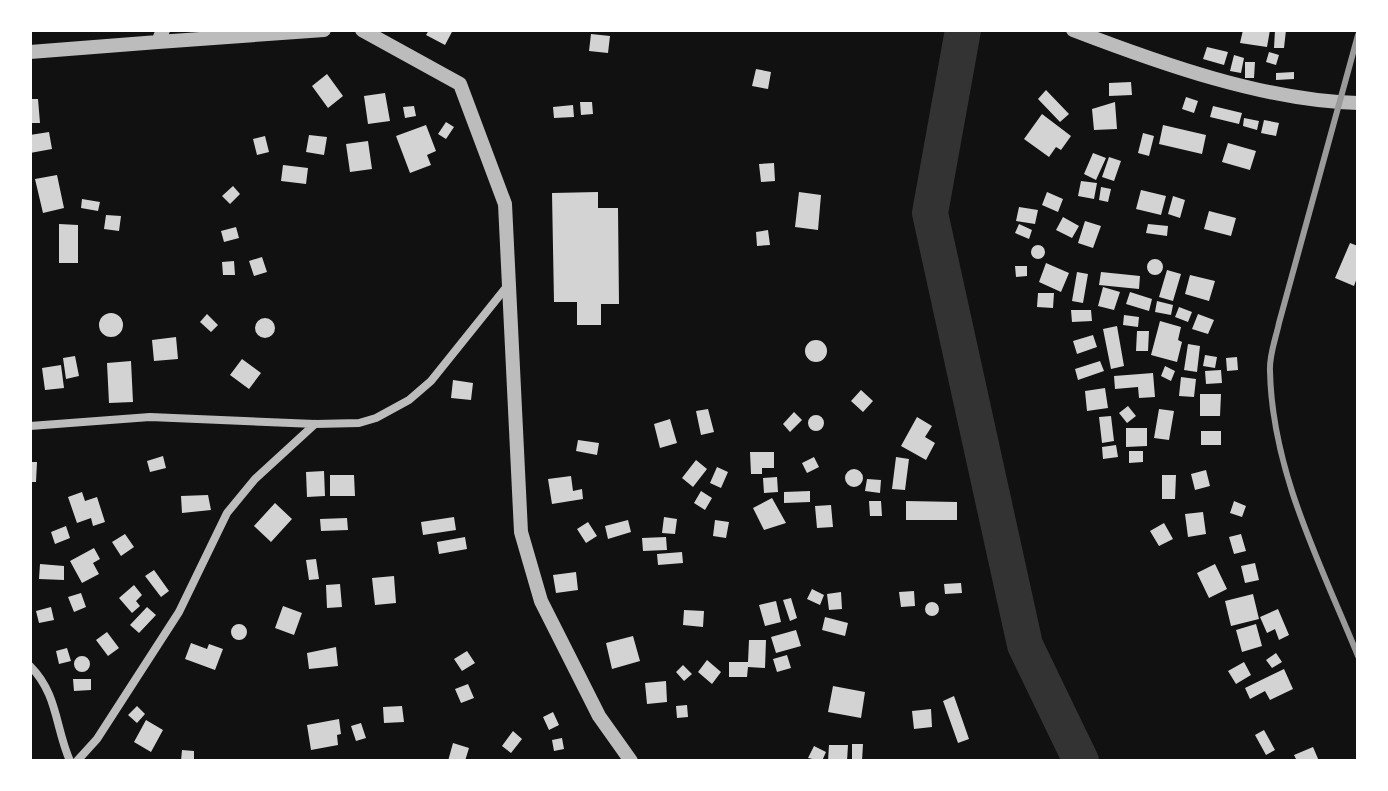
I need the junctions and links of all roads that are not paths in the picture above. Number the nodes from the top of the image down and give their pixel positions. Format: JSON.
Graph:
{"nodes":[{"id":1,"x":324,"y":30,"type":"edge"},
{"id":2,"x":362,"y":30,"type":"edge"},
{"id":3,"x":1073,"y":30,"type":"edge"},
{"id":4,"x":161,"y":36,"type":"edge"},
{"id":5,"x":30,"y":52,"type":"edge"},
{"id":6,"x":1358,"y":103,"type":"edge"},
{"id":7,"x":508,"y":285,"type":"junction"},
{"id":8,"x":315,"y":424,"type":"junction"},
{"id":9,"x":30,"y":426,"type":"edge"},
{"id":10,"x":30,"y":666,"type":"edge"},
{"id":11,"x":76,"y":761,"type":"edge"},
{"id":12,"x":631,"y":761,"type":"edge"}],
"edges":[{"from":1,"to":4,"type":"street"},
{"from":2,"to":7,"type":"street"},
{"from":3,"to":6,"type":"street"},
{"from":4,"to":5,"type":"street"},
{"from":7,"to":8,"type":"street"},
{"from":7,"to":12,"type":"street"},
{"from":8,"to":9,"type":"street"},
{"from":8,"to":11,"type":"street"},
{"from":10,"to":11,"type":"street"}]}
